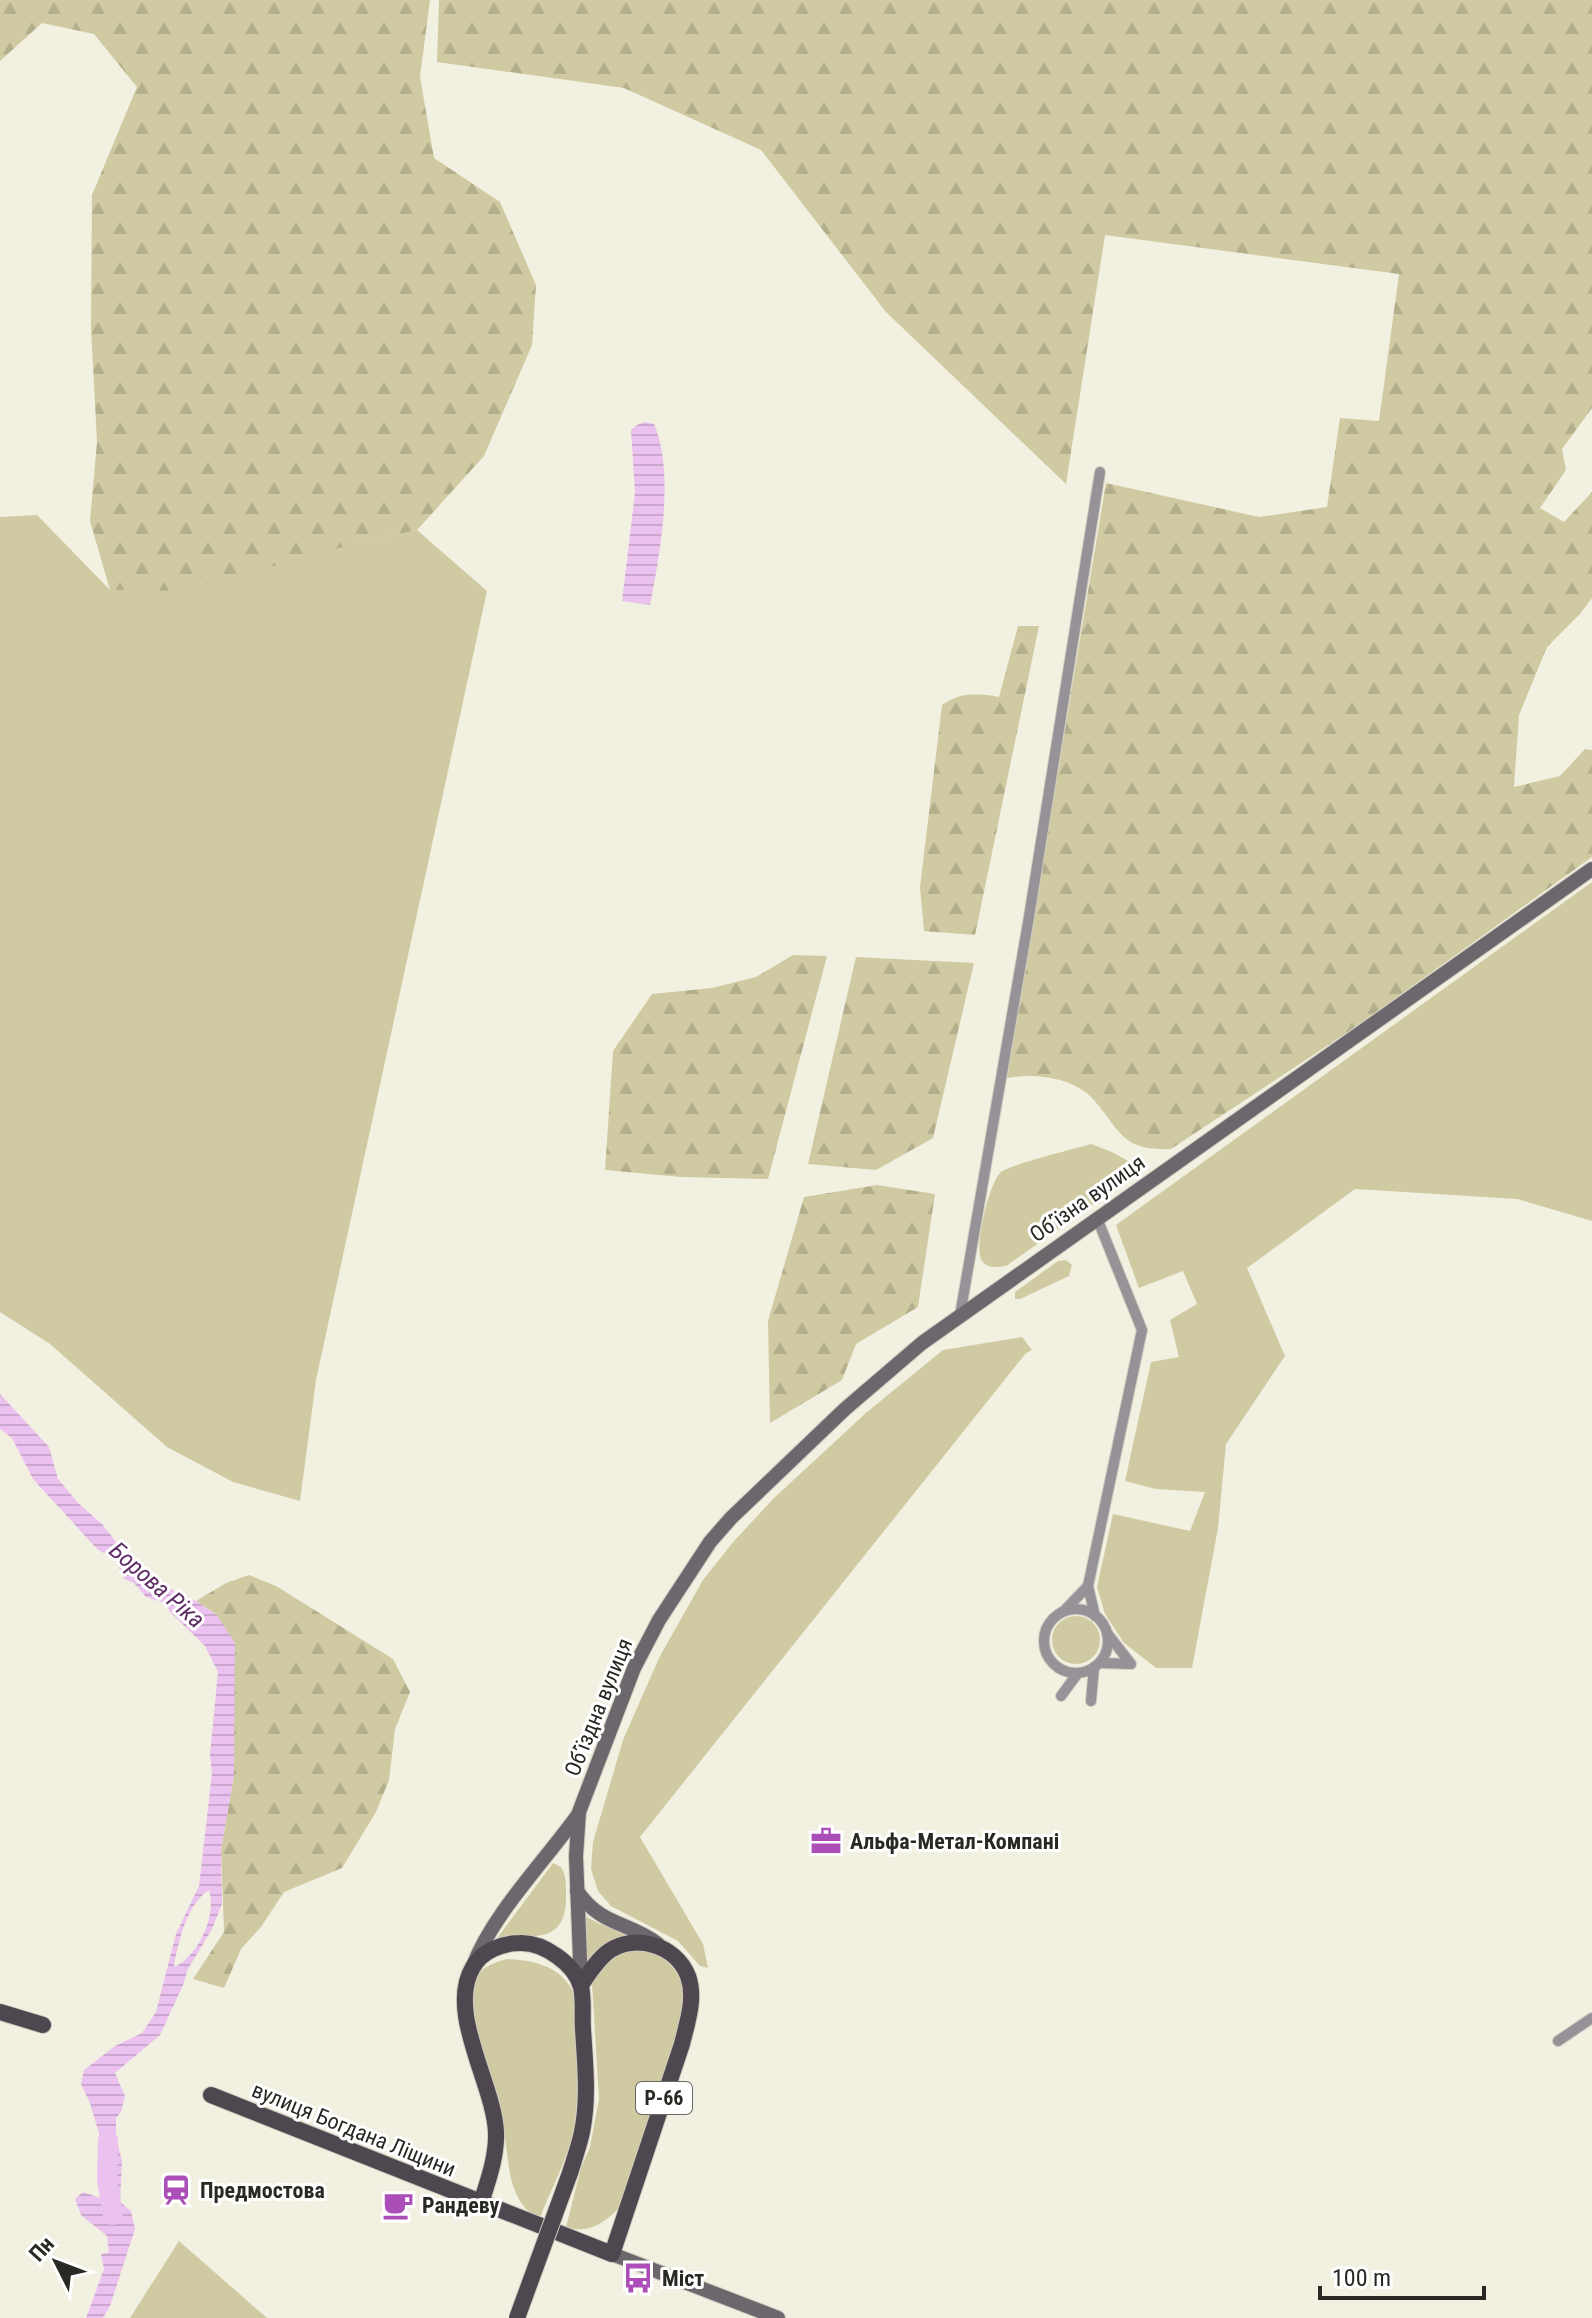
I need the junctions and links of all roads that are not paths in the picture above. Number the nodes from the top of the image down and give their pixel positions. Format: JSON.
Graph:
{"nodes":[{"id":1,"x":1100,"y":472,"type":"dead end"},
{"id":2,"x":1592,"y":869,"type":"edge"},
{"id":3,"x":1097,"y":1218,"type":"junction"},
{"id":4,"x":960,"y":1315,"type":"junction"},
{"id":5,"x":1088,"y":1586,"type":"junction"},
{"id":6,"x":1064,"y":1611,"type":"junction"},
{"id":7,"x":1095,"y":1616,"type":"junction"},
{"id":8,"x":659,"y":1620,"type":"joint"},
{"id":9,"x":1107,"y":1633,"type":"junction"},
{"id":10,"x":1097,"y":1665,"type":"junction"},
{"id":11,"x":1061,"y":1671,"type":"junction"},
{"id":12,"x":1081,"y":1673,"type":"junction"},
{"id":13,"x":579,"y":1812,"type":"junction"},
{"id":14,"x":576,"y":1890,"type":"junction"},
{"id":15,"x":662,"y":1947,"type":"junction"},
{"id":16,"x":472,"y":1968,"type":"junction"},
{"id":17,"x":581,"y":1985,"type":"junction"},
{"id":18,"x":0,"y":2012,"type":"edge"},
{"id":19,"x":1592,"y":2018,"type":"edge"},
{"id":20,"x":43,"y":2025,"type":"dead end"},
{"id":21,"x":1558,"y":2041,"type":"dead end"},
{"id":22,"x":211,"y":2095,"type":"dead end"},
{"id":23,"x":481,"y":2203,"type":"junction"},
{"id":24,"x":612,"y":2254,"type":"junction"},
{"id":25,"x":517,"y":2318,"type":"edge"},
{"id":26,"x":778,"y":2318,"type":"edge"}],
"edges":[{"from":1,"to":4,"type":"street"},
{"from":2,"to":3,"type":"main road","name":"Об’їзна вулиця"},
{"from":3,"to":4,"type":"main road","name":"Об’їзна вулиця"},
{"from":3,"to":5,"type":"street"},
{"from":4,"to":8,"type":"main road","name":"Об’їзна вулиця"},
{"from":5,"to":6,"type":"street"},
{"from":5,"to":7,"type":"street"},
{"from":6,"to":7,"type":"street"},
{"from":6,"to":11,"type":"street"},
{"from":7,"to":9,"type":"street"},
{"from":8,"to":13,"type":"main road","name":"Об’їздна вулиця"},
{"from":9,"to":10,"type":"street"},
{"from":9,"to":10,"type":"street"},
{"from":10,"to":12,"type":"street"},
{"from":10,"to":12,"type":"street"},
{"from":11,"to":12,"type":"street"},
{"from":11,"to":12,"type":"street"},
{"from":13,"to":14,"type":"main road"},
{"from":13,"to":16,"type":"main road"},
{"from":14,"to":15,"type":"main road"},
{"from":14,"to":17,"type":"main road"},
{"from":15,"to":17,"type":"main road"},
{"from":15,"to":24,"type":"main road","number":"Р-66"},
{"from":16,"to":17,"type":"main road"},
{"from":16,"to":23,"type":"main road"},
{"from":17,"to":25,"type":"main road","bridge":true},
{"from":18,"to":20,"type":"main road"},
{"from":19,"to":21,"type":"street"},
{"from":22,"to":23,"type":"main road","name":"вулиця Богдана Ліщини"},
{"from":23,"to":24,"type":"main road","name":"вулиця Богдана Ліщини"},
{"from":24,"to":26,"type":"main road"}]}
